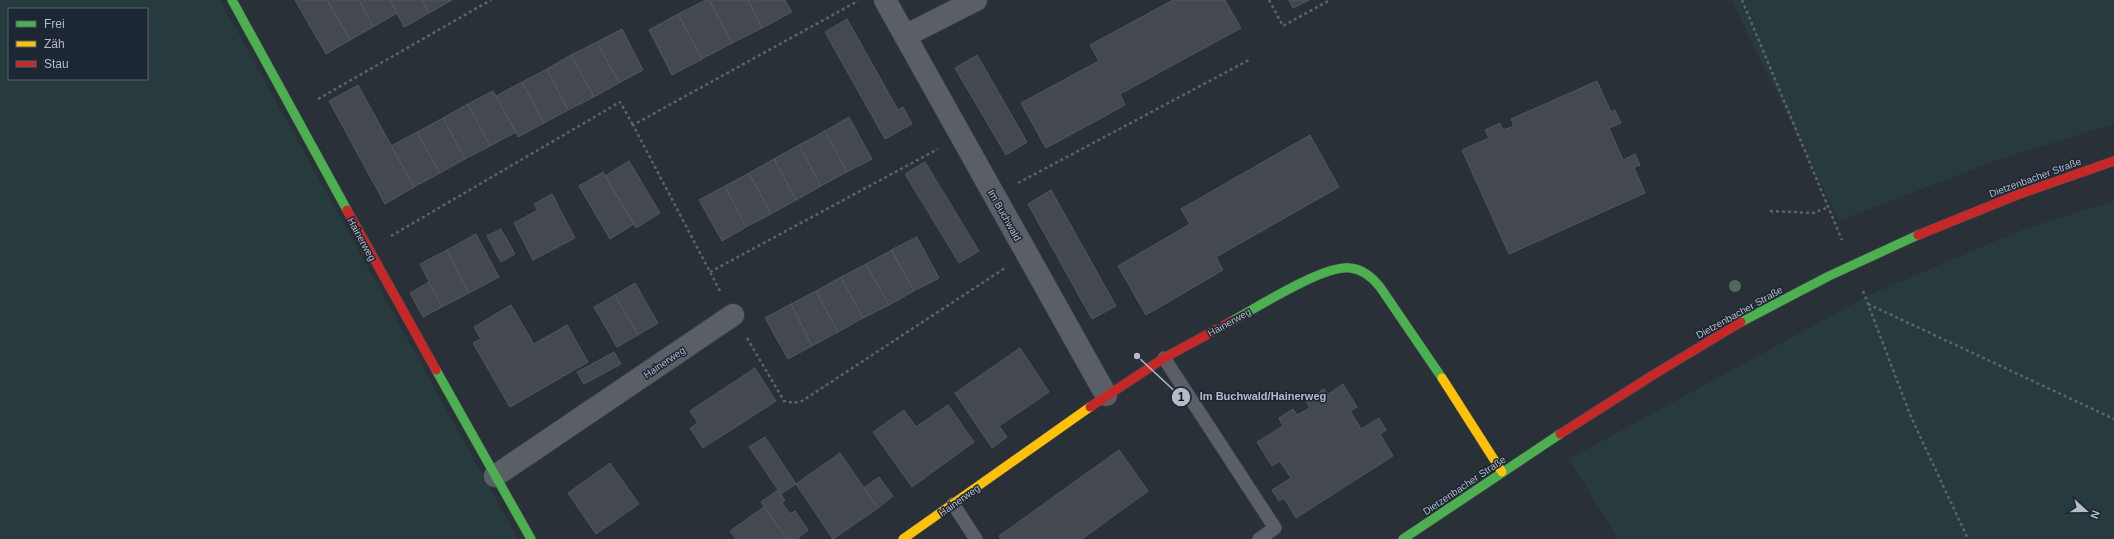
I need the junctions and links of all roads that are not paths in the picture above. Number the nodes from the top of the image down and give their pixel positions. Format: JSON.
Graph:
{"nodes":[{"id":1,"x":232,"y":0,"type":"edge"},
{"id":2,"x":885,"y":0,"type":"edge"},
{"id":3,"x":976,"y":0,"type":"edge"},
{"id":4,"x":905,"y":36,"type":"junction"},
{"id":5,"x":2114,"y":161,"type":"edge"},
{"id":6,"x":733,"y":315,"type":"road end"},
{"id":7,"x":1164,"y":358,"type":"junction"},
{"id":8,"x":1106,"y":395,"type":"junction"},
{"id":9,"x":1502,"y":472,"type":"junction"},
{"id":10,"x":496,"y":476,"type":"junction"},
{"id":11,"x":953,"y":504,"type":"junction"},
{"id":12,"x":530,"y":539,"type":"edge"},
{"id":13,"x":903,"y":539,"type":"edge"},
{"id":14,"x":976,"y":539,"type":"edge"},
{"id":15,"x":1259,"y":539,"type":"edge"},
{"id":16,"x":1403,"y":539,"type":"edge"}],
"edges":[{"from":1,"to":10,"type":"street","name":"Hainerweg"},
{"from":2,"to":4,"type":"street","name":"Im Buchwald"},
{"from":3,"to":4,"type":"street"},
{"from":4,"to":8,"type":"street","name":"Im Buchwald"},
{"from":5,"to":9,"type":"street","name":"Dietzenbacher Straße"},
{"from":6,"to":10,"type":"street","name":"Hainerweg"},
{"from":7,"to":8,"type":"street","name":"Hainerweg"},
{"from":7,"to":9,"type":"street","name":"Hainerweg"},
{"from":7,"to":15,"type":"lane"},
{"from":8,"to":11,"type":"street","name":"Hainerweg"},
{"from":9,"to":16,"type":"street","name":"Dietzenbacher Straße"},
{"from":10,"to":12,"type":"street","name":"Hainerweg"},
{"from":11,"to":13,"type":"street","name":"Hainerweg"},
{"from":11,"to":14,"type":"lane"}]}
